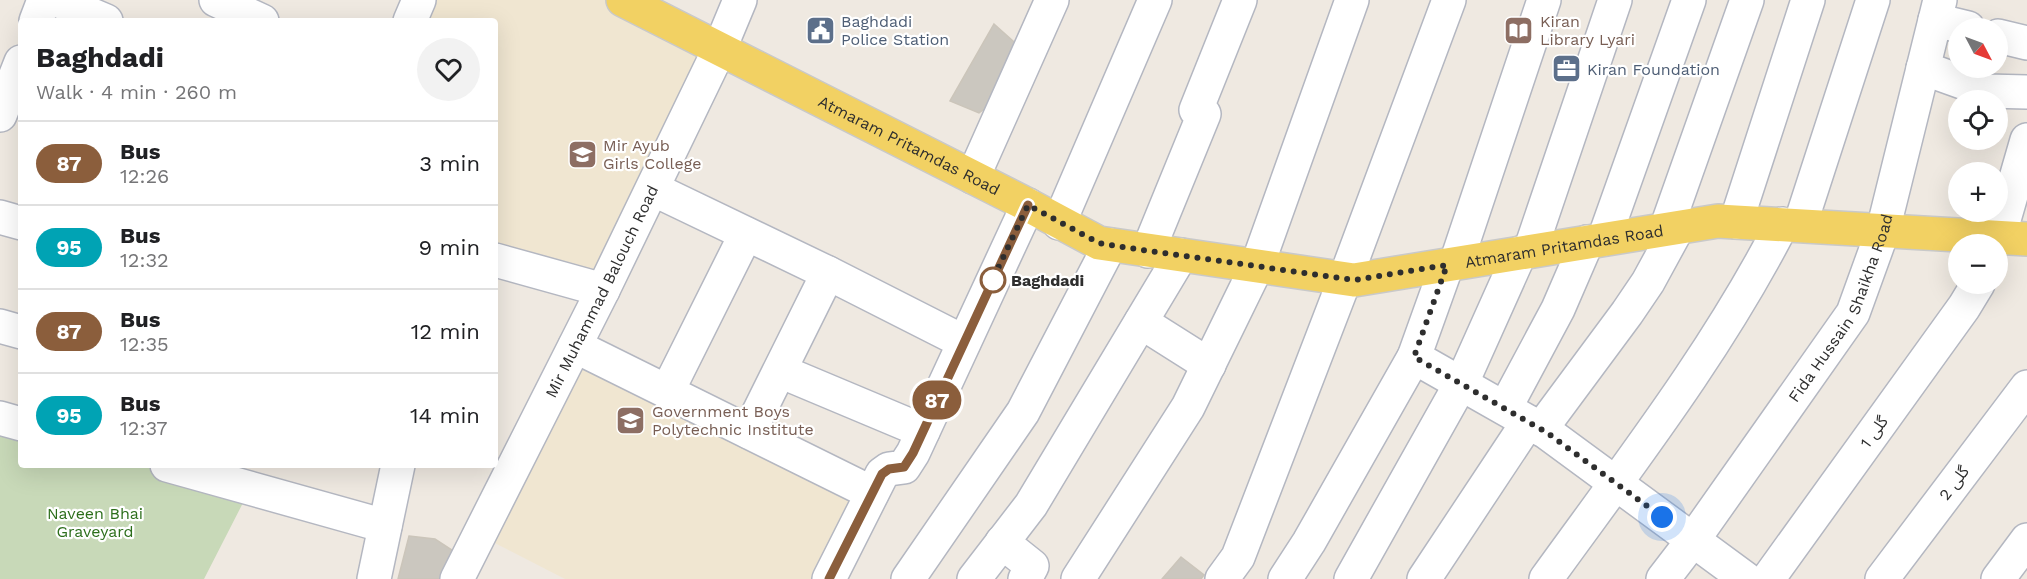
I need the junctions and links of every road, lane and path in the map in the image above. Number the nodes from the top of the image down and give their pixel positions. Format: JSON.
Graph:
{"nodes":[{"id":1,"x":44,"y":0,"type":"edge"},
{"id":2,"x":57,"y":0,"type":"edge"},
{"id":3,"x":418,"y":0,"type":"edge"},
{"id":4,"x":623,"y":0,"type":"edge"},
{"id":5,"x":740,"y":0,"type":"edge"},
{"id":6,"x":1052,"y":0,"type":"edge"},
{"id":7,"x":1155,"y":0,"type":"edge"},
{"id":8,"x":1240,"y":0,"type":"edge"},
{"id":9,"x":1352,"y":0,"type":"edge"},
{"id":10,"x":1449,"y":0,"type":"edge"},
{"id":11,"x":1544,"y":0,"type":"edge"},
{"id":12,"x":1615,"y":0,"type":"edge"},
{"id":13,"x":1689,"y":0,"type":"edge"},
{"id":14,"x":1747,"y":0,"type":"edge"},
{"id":15,"x":1808,"y":0,"type":"edge"},
{"id":16,"x":1874,"y":0,"type":"edge"},
{"id":17,"x":216,"y":6,"type":"edge"},
{"id":18,"x":1937,"y":10,"type":"edge"},
{"id":19,"x":37,"y":18,"type":"edge"},
{"id":20,"x":99,"y":18,"type":"edge"},
{"id":21,"x":253,"y":18,"type":"edge"},
{"id":22,"x":411,"y":18,"type":"edge"},
{"id":23,"x":1951,"y":18,"type":"edge"},
{"id":24,"x":2008,"y":38,"type":"edge"},
{"id":25,"x":2027,"y":43,"type":"edge"},
{"id":26,"x":0,"y":48,"type":"edge"},
{"id":27,"x":720,"y":48,"type":"junction"},
{"id":28,"x":18,"y":55,"type":"edge"},
{"id":29,"x":1923,"y":68,"type":"junction"},
{"id":30,"x":18,"y":70,"type":"edge"},
{"id":31,"x":2027,"y":92,"type":"edge"},
{"id":32,"x":0,"y":115,"type":"edge"},
{"id":33,"x":0,"y":122,"type":"edge"},
{"id":34,"x":18,"y":127,"type":"edge"},
{"id":35,"x":2027,"y":140,"type":"edge"},
{"id":36,"x":973,"y":177,"type":"junction"},
{"id":37,"x":652,"y":189,"type":"junction"},
{"id":38,"x":1028,"y":205,"type":"junction"},
{"id":39,"x":0,"y":217,"type":"edge"},
{"id":40,"x":18,"y":222,"type":"edge"},
{"id":41,"x":1736,"y":222,"type":"junction"},
{"id":42,"x":1059,"y":223,"type":"junction"},
{"id":43,"x":1791,"y":225,"type":"junction"},
{"id":44,"x":1672,"y":228,"type":"junction"},
{"id":45,"x":1883,"y":230,"type":"junction"},
{"id":46,"x":746,"y":234,"type":"junction"},
{"id":47,"x":2001,"y":234,"type":"edge"},
{"id":48,"x":1948,"y":235,"type":"edge"},
{"id":49,"x":1596,"y":240,"type":"junction"},
{"id":50,"x":1110,"y":245,"type":"junction"},
{"id":51,"x":1148,"y":250,"type":"junction"},
{"id":52,"x":1525,"y":252,"type":"junction"},
{"id":53,"x":1181,"y":255,"type":"junction"},
{"id":54,"x":498,"y":261,"type":"edge"},
{"id":55,"x":1451,"y":264,"type":"junction"},
{"id":56,"x":1257,"y":266,"type":"junction"},
{"id":57,"x":828,"y":273,"type":"junction"},
{"id":58,"x":1345,"y":279,"type":"junction"},
{"id":59,"x":603,"y":290,"type":"junction"},
{"id":60,"x":1972,"y":294,"type":"edge"},
{"id":61,"x":1141,"y":322,"type":"junction"},
{"id":62,"x":0,"y":326,"type":"edge"},
{"id":63,"x":18,"y":331,"type":"edge"},
{"id":64,"x":964,"y":342,"type":"junction"},
{"id":65,"x":575,"y":346,"type":"junction"},
{"id":66,"x":1414,"y":357,"type":"junction"},
{"id":67,"x":1209,"y":365,"type":"junction"},
{"id":68,"x":780,"y":371,"type":"junction"},
{"id":69,"x":1461,"y":383,"type":"junction"},
{"id":70,"x":2027,"y":387,"type":"edge"},
{"id":71,"x":667,"y":392,"type":"junction"},
{"id":72,"x":0,"y":418,"type":"edge"},
{"id":73,"x":1525,"y":420,"type":"junction"},
{"id":74,"x":18,"y":423,"type":"edge"},
{"id":75,"x":923,"y":430,"type":"junction"},
{"id":76,"x":749,"y":432,"type":"junction"},
{"id":77,"x":178,"y":468,"type":"edge"},
{"id":78,"x":397,"y":468,"type":"edge"},
{"id":79,"x":1616,"y":483,"type":"junction"},
{"id":80,"x":872,"y":492,"type":"junction"},
{"id":81,"x":385,"y":526,"type":"junction"},
{"id":82,"x":1693,"y":540,"type":"junction"},
{"id":83,"x":2027,"y":540,"type":"edge"},
{"id":84,"x":1002,"y":542,"type":"junction"},
{"id":85,"x":463,"y":577,"type":"edge"},
{"id":86,"x":911,"y":578,"type":"edge"},
{"id":87,"x":374,"y":579,"type":"edge"},
{"id":88,"x":829,"y":579,"type":"edge"},
{"id":89,"x":974,"y":579,"type":"edge"},
{"id":90,"x":1025,"y":579,"type":"edge"},
{"id":91,"x":1078,"y":579,"type":"edge"},
{"id":92,"x":1222,"y":579,"type":"edge"},
{"id":93,"x":1285,"y":579,"type":"edge"},
{"id":94,"x":1350,"y":579,"type":"edge"},
{"id":95,"x":1424,"y":579,"type":"edge"},
{"id":96,"x":1546,"y":579,"type":"edge"},
{"id":97,"x":1663,"y":579,"type":"edge"},
{"id":98,"x":1746,"y":579,"type":"edge"},
{"id":99,"x":1768,"y":579,"type":"edge"},
{"id":100,"x":1882,"y":579,"type":"edge"},
{"id":101,"x":1998,"y":579,"type":"edge"}],
"edges":[{"from":1,"to":19,"type":"street"},
{"from":2,"to":20,"type":"street"},
{"from":3,"to":22,"type":"street"},
{"from":4,"to":27,"type":"main road","name":"Atmaram Pritamdas Road"},
{"from":5,"to":27,"type":"street","name":"Mir Muhammad Balouch Road"},
{"from":6,"to":36,"type":"street"},
{"from":7,"to":42,"type":"street"},
{"from":8,"to":51,"type":"street"},
{"from":9,"to":56,"type":"street"},
{"from":10,"to":58,"type":"street"},
{"from":11,"to":55,"type":"street"},
{"from":12,"to":52,"type":"street"},
{"from":13,"to":49,"type":"street"},
{"from":14,"to":44,"type":"street"},
{"from":15,"to":41,"type":"street"},
{"from":16,"to":43,"type":"street"},
{"from":17,"to":21,"type":"street"},
{"from":18,"to":23,"type":"street"},
{"from":18,"to":29,"type":"street","name":"Fida Hussain Shaikha Road"},
{"from":24,"to":25,"type":"street"},
{"from":26,"to":28,"type":"street"},
{"from":27,"to":36,"type":"main road","name":"Atmaram Pritamdas Road"},
{"from":27,"to":37,"type":"street","name":"Mir Muhammad Balouch Road"},
{"from":29,"to":31,"type":"street"},
{"from":29,"to":45,"type":"street","name":"Fida Hussain Shaikha Road"},
{"from":30,"to":32,"type":"street"},
{"from":33,"to":34,"type":"street"},
{"from":35,"to":47,"type":"street"},
{"from":36,"to":38,"type":"main road","name":"Atmaram Pritamdas Road"},
{"from":37,"to":46,"type":"street"},
{"from":37,"to":59,"type":"street","name":"Mir Muhammad Balouch Road"},
{"from":38,"to":42,"type":"main road","name":"Atmaram Pritamdas Road"},
{"from":38,"to":64,"type":"street"},
{"from":39,"to":40,"type":"street"},
{"from":41,"to":43,"type":"main road","name":"Atmaram Pritamdas Road"},
{"from":41,"to":44,"type":"main road","name":"Atmaram Pritamdas Road"},
{"from":42,"to":50,"type":"main road","name":"Atmaram Pritamdas Road"},
{"from":43,"to":45,"type":"main road","name":"Atmaram Pritamdas Road"},
{"from":43,"to":79,"type":"street"},
{"from":44,"to":49,"type":"main road","name":"Atmaram Pritamdas Road"},
{"from":44,"to":73,"type":"street"},
{"from":45,"to":48,"type":"main road","name":"Atmaram Pritamdas Road"},
{"from":45,"to":82,"type":"street","name":"Fida Hussain Shaikha Road"},
{"from":46,"to":57,"type":"street"},
{"from":46,"to":71,"type":"street"},
{"from":49,"to":52,"type":"main road","name":"Atmaram Pritamdas Road"},
{"from":49,"to":73,"type":"street"},
{"from":50,"to":51,"type":"main road","name":"Atmaram Pritamdas Road"},
{"from":50,"to":86,"type":"street"},
{"from":51,"to":53,"type":"main road","name":"Atmaram Pritamdas Road"},
{"from":52,"to":55,"type":"main road","name":"Atmaram Pritamdas Road"},
{"from":52,"to":69,"type":"street"},
{"from":53,"to":56,"type":"main road","name":"Atmaram Pritamdas Road"},
{"from":53,"to":61,"type":"street"},
{"from":54,"to":59,"type":"street"},
{"from":55,"to":58,"type":"main road","name":"Atmaram Pritamdas Road"},
{"from":55,"to":66,"type":"street"},
{"from":56,"to":58,"type":"main road","name":"Atmaram Pritamdas Road"},
{"from":56,"to":67,"type":"street"},
{"from":57,"to":64,"type":"street"},
{"from":57,"to":68,"type":"street"},
{"from":58,"to":92,"type":"street"},
{"from":59,"to":65,"type":"street","name":"Mir Muhammad Balouch Road"},
{"from":60,"to":99,"type":"street","name":"گلی 1"},
{"from":61,"to":67,"type":"street"},
{"from":61,"to":84,"type":"street"},
{"from":62,"to":63,"type":"street"},
{"from":64,"to":75,"type":"street"},
{"from":65,"to":71,"type":"street"},
{"from":65,"to":85,"type":"street","name":"Mir Muhammad Balouch Road"},
{"from":66,"to":69,"type":"street"},
{"from":66,"to":93,"type":"street"},
{"from":67,"to":91,"type":"street"},
{"from":68,"to":75,"type":"street"},
{"from":68,"to":76,"type":"street"},
{"from":69,"to":73,"type":"street"},
{"from":69,"to":94,"type":"street"},
{"from":70,"to":100,"type":"street","name":"گلی 2"},
{"from":71,"to":76,"type":"street"},
{"from":72,"to":74,"type":"street"},
{"from":73,"to":79,"type":"street"},
{"from":73,"to":95,"type":"street"},
{"from":75,"to":80,"type":"street"},
{"from":76,"to":80,"type":"street"},
{"from":77,"to":81,"type":"street"},
{"from":78,"to":81,"type":"street"},
{"from":79,"to":82,"type":"street"},
{"from":79,"to":96,"type":"street"},
{"from":80,"to":88,"type":"street"},
{"from":81,"to":87,"type":"street"},
{"from":82,"to":97,"type":"street","name":"Fida Hussain Shaikha Road"},
{"from":82,"to":98,"type":"street"},
{"from":83,"to":101,"type":"street"},
{"from":84,"to":89,"type":"street"},
{"from":84,"to":90,"type":"street"}]}
